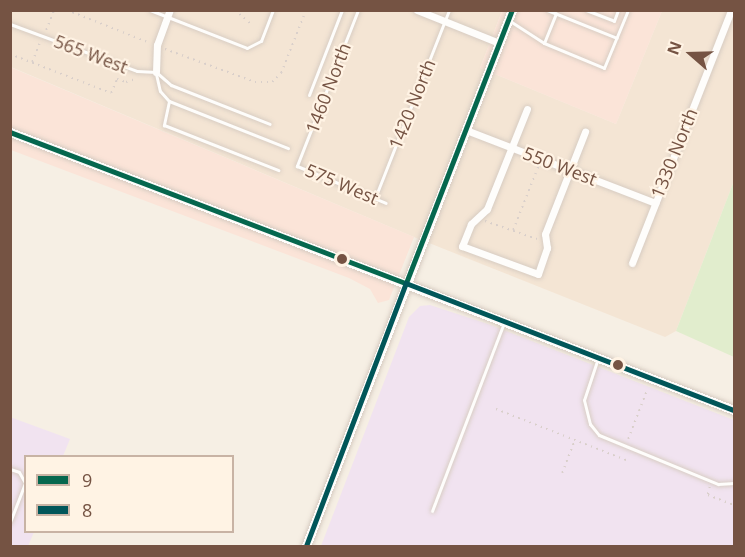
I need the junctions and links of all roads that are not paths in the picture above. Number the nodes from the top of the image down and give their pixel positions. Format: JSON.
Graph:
{"nodes":[{"id":1,"x":150,"y":10,"type":"edge"},
{"id":2,"x":273,"y":10,"type":"edge"},
{"id":3,"x":342,"y":10,"type":"edge"},
{"id":4,"x":358,"y":10,"type":"edge"},
{"id":5,"x":417,"y":10,"type":"edge"},
{"id":6,"x":449,"y":10,"type":"edge"},
{"id":7,"x":512,"y":10,"type":"edge"},
{"id":8,"x":547,"y":10,"type":"edge"},
{"id":9,"x":586,"y":10,"type":"edge"},
{"id":10,"x":618,"y":10,"type":"edge"},
{"id":11,"x":628,"y":10,"type":"edge"},
{"id":12,"x":731,"y":10,"type":"edge"},
{"id":13,"x":556,"y":13,"type":"junction"},
{"id":14,"x":169,"y":14,"type":"edge"},
{"id":15,"x":508,"y":20,"type":"junction"},
{"id":16,"x":444,"y":21,"type":"junction"},
{"id":17,"x":10,"y":24,"type":"edge"},
{"id":18,"x":616,"y":38,"type":"junction"},
{"id":19,"x":499,"y":43,"type":"junction"},
{"id":20,"x":544,"y":43,"type":"junction"},
{"id":21,"x":156,"y":72,"type":"junction"},
{"id":22,"x":309,"y":95,"type":"dead end"},
{"id":23,"x":169,"y":101,"type":"junction"},
{"id":24,"x":527,"y":109,"type":"dead end"},
{"id":25,"x":270,"y":124,"type":"dead end"},
{"id":26,"x":466,"y":130,"type":"junction"},
{"id":27,"x":10,"y":132,"type":"edge"},
{"id":28,"x":585,"y":132,"type":"dead end"},
{"id":29,"x":288,"y":148,"type":"dead end"},
{"id":30,"x":512,"y":148,"type":"junction"},
{"id":31,"x":297,"y":166,"type":"joint"},
{"id":32,"x":278,"y":170,"type":"dead end"},
{"id":33,"x":571,"y":170,"type":"junction"},
{"id":34,"x":375,"y":198,"type":"junction"},
{"id":35,"x":386,"y":203,"type":"dead end"},
{"id":36,"x":655,"y":203,"type":"junction"},
{"id":37,"x":632,"y":263,"type":"dead end"},
{"id":38,"x":406,"y":283,"type":"junction"},
{"id":39,"x":505,"y":320,"type":"junction"},
{"id":40,"x":598,"y":357,"type":"junction"},
{"id":41,"x":735,"y":410,"type":"edge"},
{"id":42,"x":10,"y":469,"type":"edge"},
{"id":43,"x":24,"y":481,"type":"edge"},
{"id":44,"x":735,"y":483,"type":"edge"},
{"id":45,"x":24,"y":486,"type":"edge"},
{"id":46,"x":432,"y":511,"type":"dead end"},
{"id":47,"x":10,"y":522,"type":"edge"},
{"id":48,"x":306,"y":546,"type":"edge"}],
"edges":[{"from":1,"to":14,"type":"lane"},
{"from":2,"to":14,"type":"lane"},
{"from":3,"to":22,"type":"lane"},
{"from":4,"to":31,"type":"lane","name":"1460 North"},
{"from":5,"to":16,"type":"street"},
{"from":6,"to":16,"type":"lane","name":"1420 North"},
{"from":7,"to":15,"type":"main road"},
{"from":8,"to":13,"type":"lane"},
{"from":9,"to":10,"type":"lane"},
{"from":11,"to":18,"type":"lane"},
{"from":12,"to":36,"type":"street","name":"1330 North"},
{"from":13,"to":18,"type":"lane"},
{"from":13,"to":20,"type":"lane"},
{"from":14,"to":21,"type":"street"},
{"from":15,"to":19,"type":"main road"},
{"from":15,"to":20,"type":"lane"},
{"from":16,"to":19,"type":"street"},
{"from":16,"to":34,"type":"lane","name":"1420 North"},
{"from":17,"to":21,"type":"lane","name":"565 West"},
{"from":18,"to":20,"type":"lane"},
{"from":19,"to":26,"type":"main road"},
{"from":21,"to":23,"type":"lane"},
{"from":21,"to":25,"type":"lane","name":"565 West"},
{"from":23,"to":29,"type":"lane"},
{"from":23,"to":32,"type":"lane"},
{"from":24,"to":30,"type":"street"},
{"from":26,"to":30,"type":"street","name":"550 West"},
{"from":26,"to":38,"type":"main road"},
{"from":27,"to":38,"type":"main road"},
{"from":28,"to":33,"type":"street"},
{"from":30,"to":33,"type":"street","name":"550 West"},
{"from":30,"to":33,"type":"street"},
{"from":31,"to":34,"type":"lane","name":"575 West"},
{"from":33,"to":36,"type":"street","name":"550 West"},
{"from":34,"to":35,"type":"lane","name":"575 West"},
{"from":36,"to":37,"type":"street","name":"1330 North"},
{"from":38,"to":39,"type":"main road"},
{"from":38,"to":48,"type":"main road"},
{"from":39,"to":40,"type":"main road"},
{"from":39,"to":46,"type":"lane"},
{"from":40,"to":41,"type":"main road"},
{"from":40,"to":44,"type":"lane"},
{"from":42,"to":43,"type":"lane"},
{"from":45,"to":47,"type":"lane"}]}
